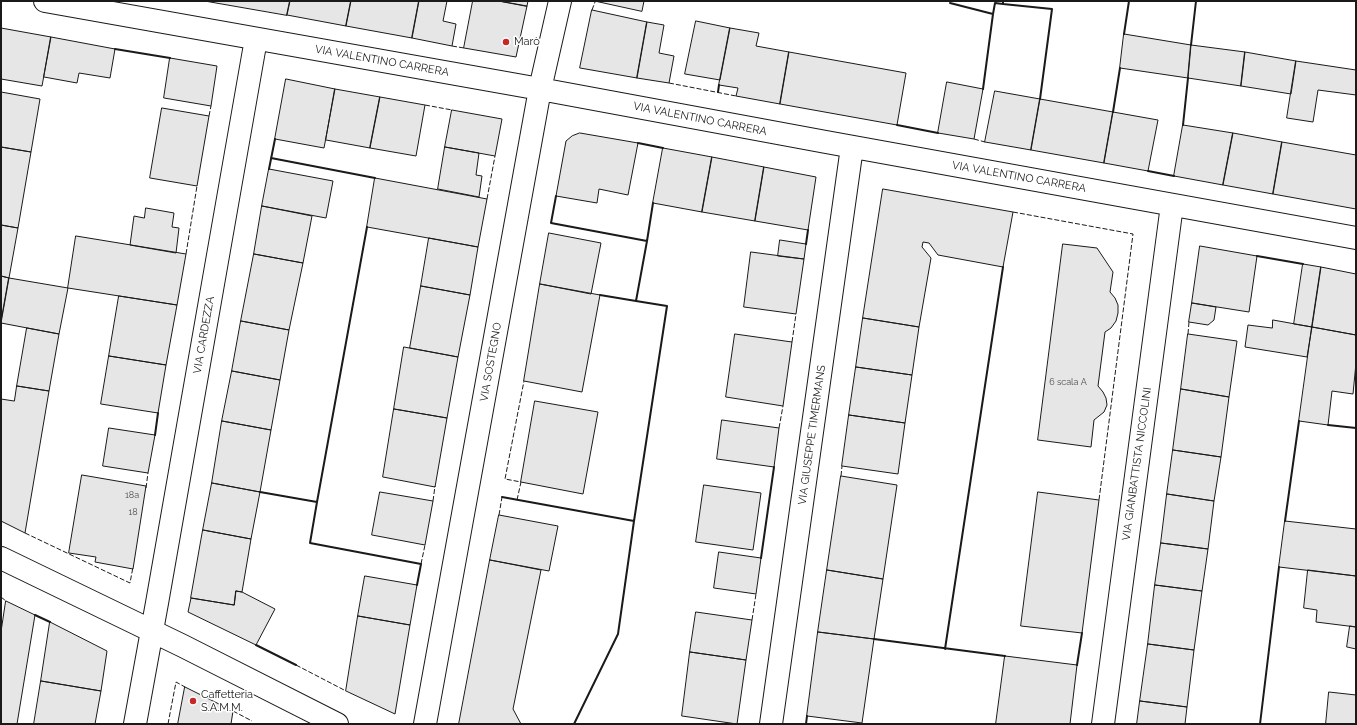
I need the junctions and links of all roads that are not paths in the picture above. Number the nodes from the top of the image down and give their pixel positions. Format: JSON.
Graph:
{"nodes":[{"id":1,"x":45,"y":1,"type":"edge"},
{"id":2,"x":560,"y":1,"type":"edge"},
{"id":3,"x":256,"y":39,"type":"junction"},
{"id":4,"x":540,"y":89,"type":"junction"},
{"id":5,"x":852,"y":147,"type":"junction"},
{"id":6,"x":1172,"y":205,"type":"junction"},
{"id":7,"x":1356,"y":238,"type":"edge"},
{"id":8,"x":1,"y":558,"type":"edge"},
{"id":9,"x":152,"y":632,"type":"junction"},
{"id":10,"x":134,"y":724,"type":"edge"},
{"id":11,"x":337,"y":724,"type":"edge"},
{"id":12,"x":426,"y":724,"type":"edge"},
{"id":13,"x":771,"y":724,"type":"edge"},
{"id":14,"x":1103,"y":724,"type":"edge"}],
"edges":[{"from":1,"to":3,"type":"street","name":"VIA VALENTINO CARRERA"},
{"from":2,"to":4,"type":"street","name":"VIA SOSTEGNO"},
{"from":3,"to":4,"type":"street","name":"VIA VALENTINO CARRERA"},
{"from":3,"to":9,"type":"street","name":"VIA CARDEZZA"},
{"from":4,"to":5,"type":"street","name":"VIA VALENTINO CARRERA"},
{"from":4,"to":12,"type":"street","name":"VIA SOSTEGNO"},
{"from":5,"to":6,"type":"street","name":"VIA VALENTINO CARRERA"},
{"from":5,"to":13,"type":"street","name":"VIA GIUSEPPE TIMERMANS"},
{"from":6,"to":7,"type":"street","name":"VIA VALENTINO CARRERA"},
{"from":6,"to":14,"type":"street","name":"VIA GIANBATTISTA NICCOLINI"},
{"from":8,"to":9,"type":"street"},
{"from":9,"to":10,"type":"street","name":"VIA CARDEZZA"},
{"from":9,"to":11,"type":"street"}]}
